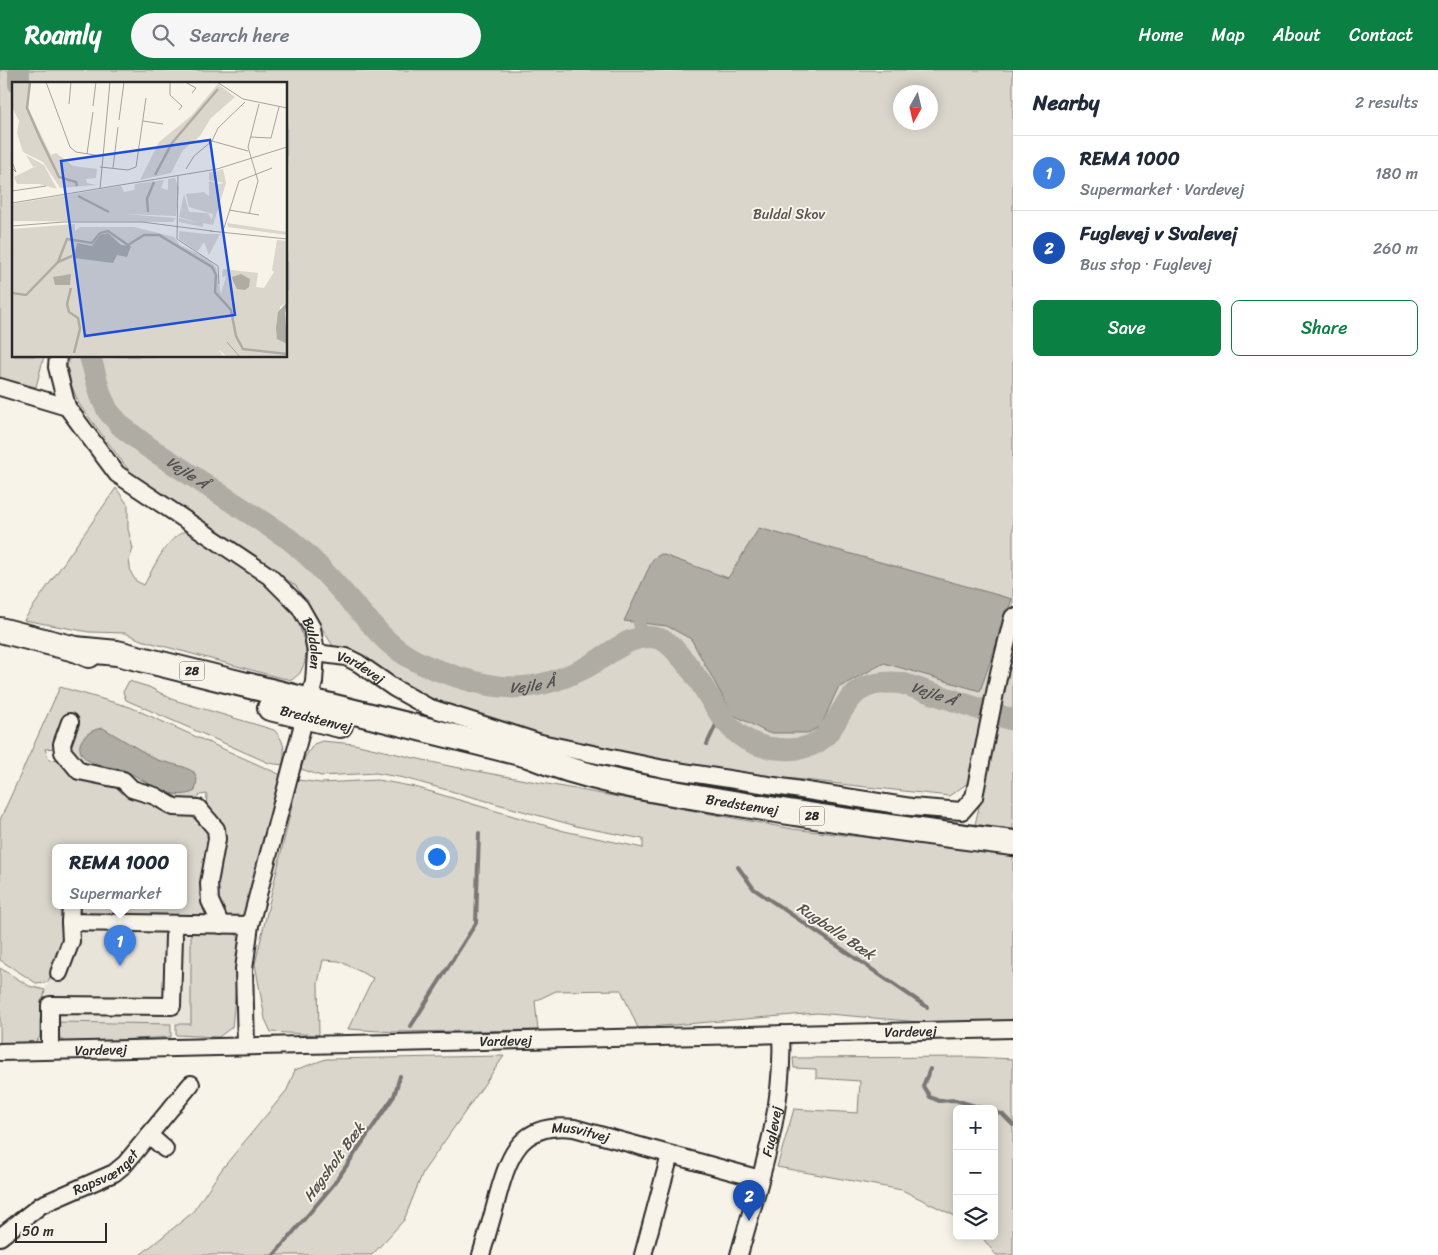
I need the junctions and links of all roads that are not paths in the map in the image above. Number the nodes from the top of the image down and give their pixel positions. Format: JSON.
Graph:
{"nodes":[{"id":1,"x":58,"y":358,"type":"edge"},
{"id":2,"x":0,"y":387,"type":"edge"},
{"id":3,"x":67,"y":407,"type":"junction"},
{"id":4,"x":1013,"y":617,"type":"edge"},
{"id":5,"x":0,"y":630,"type":"edge"},
{"id":6,"x":316,"y":652,"type":"junction"},
{"id":7,"x":307,"y":709,"type":"junction"},
{"id":8,"x":70,"y":722,"type":"dead end"},
{"id":9,"x":1013,"y":843,"type":"edge"},
{"id":10,"x":71,"y":909,"type":"edge"},
{"id":11,"x":70,"y":922,"type":"junction"},
{"id":12,"x":221,"y":925,"type":"junction"},
{"id":13,"x":250,"y":925,"type":"junction"},
{"id":14,"x":174,"y":936,"type":"dead end"},
{"id":15,"x":59,"y":973,"type":"dead end"},
{"id":16,"x":1013,"y":1029,"type":"edge"},
{"id":17,"x":781,"y":1034,"type":"junction"},
{"id":18,"x":246,"y":1046,"type":"junction"},
{"id":19,"x":50,"y":1050,"type":"junction"},
{"id":20,"x":0,"y":1052,"type":"edge"},
{"id":21,"x":191,"y":1084,"type":"dead end"},
{"id":22,"x":149,"y":1136,"type":"junction"},
{"id":23,"x":165,"y":1148,"type":"dead end"},
{"id":24,"x":670,"y":1155,"type":"junction"},
{"id":25,"x":760,"y":1179,"type":"junction"},
{"id":26,"x":0,"y":1237,"type":"edge"},
{"id":27,"x":745,"y":1254,"type":"edge"},
{"id":28,"x":482,"y":1255,"type":"edge"},
{"id":29,"x":643,"y":1255,"type":"edge"}],
"edges":[{"from":1,"to":3,"type":"street","name":"Buldalen"},
{"from":2,"to":3,"type":"street"},
{"from":3,"to":6,"type":"street","name":"Buldalen"},
{"from":4,"to":6,"type":"street","name":"Vardevej"},
{"from":5,"to":7,"type":"highway","name":"Bredstenvej","number":"28"},
{"from":6,"to":7,"type":"street","name":"Buldalen"},
{"from":7,"to":9,"type":"highway","name":"Bredstenvej","number":"28"},
{"from":7,"to":13,"type":"street","name":"Buldalen"},
{"from":8,"to":12,"type":"street"},
{"from":10,"to":11,"type":"street"},
{"from":11,"to":12,"type":"street"},
{"from":11,"to":15,"type":"street"},
{"from":12,"to":13,"type":"street"},
{"from":13,"to":18,"type":"street","name":"Buldalen"},
{"from":14,"to":19,"type":"street"},
{"from":16,"to":17,"type":"street","name":"Vardevej"},
{"from":17,"to":18,"type":"street","name":"Vardevej"},
{"from":17,"to":25,"type":"street","name":"Fuglevej"},
{"from":18,"to":19,"type":"street","name":"Vardevej"},
{"from":19,"to":20,"type":"street","name":"Vardevej"},
{"from":21,"to":22,"type":"street","name":"Rapsvænget"},
{"from":22,"to":23,"type":"street"},
{"from":22,"to":26,"type":"street","name":"Rapsvænget"},
{"from":24,"to":25,"type":"street","name":"Musvitvej"},
{"from":24,"to":28,"type":"street","name":"Musvitvej"},
{"from":24,"to":29,"type":"street"},
{"from":25,"to":27,"type":"street","name":"Fuglevej"}]}
